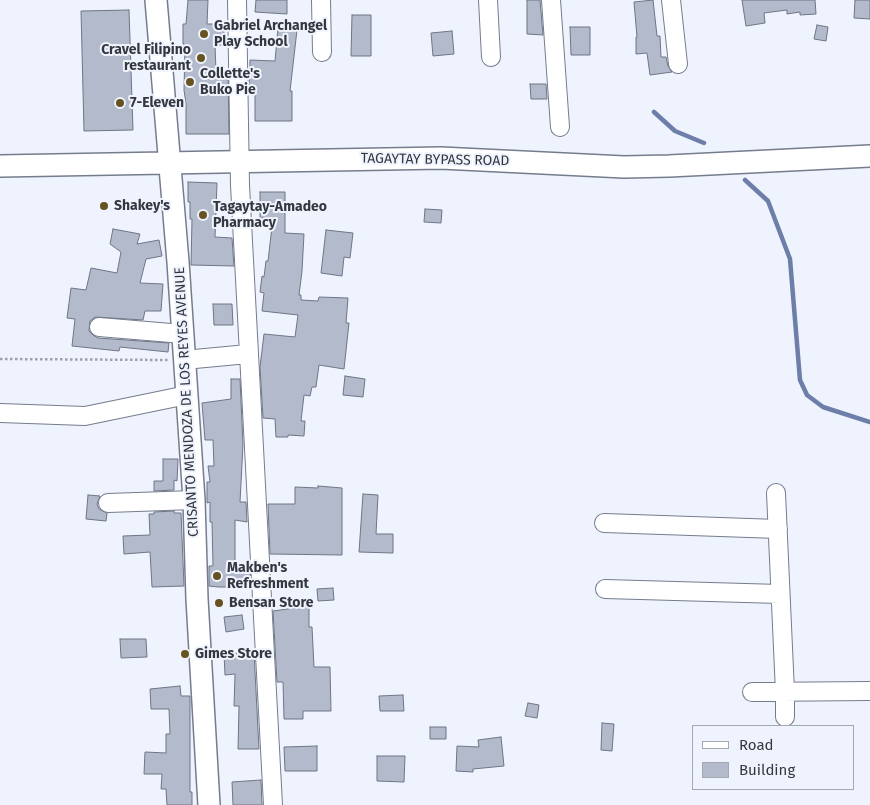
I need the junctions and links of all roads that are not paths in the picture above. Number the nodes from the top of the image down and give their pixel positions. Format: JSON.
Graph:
{"nodes":[{"id":1,"x":156,"y":0,"type":"edge"},
{"id":2,"x":237,"y":0,"type":"edge"},
{"id":3,"x":321,"y":0,"type":"edge"},
{"id":4,"x":488,"y":0,"type":"edge"},
{"id":5,"x":551,"y":0,"type":"edge"},
{"id":6,"x":671,"y":0,"type":"edge"},
{"id":7,"x":322,"y":52,"type":"dead end"},
{"id":8,"x":492,"y":57,"type":"dead end"},
{"id":9,"x":678,"y":64,"type":"dead end"},
{"id":10,"x":560,"y":127,"type":"dead end"},
{"id":11,"x":870,"y":156,"type":"edge"},
{"id":12,"x":239,"y":161,"type":"junction"},
{"id":13,"x":170,"y":162,"type":"junction"},
{"id":14,"x":0,"y":166,"type":"edge"},
{"id":15,"x":99,"y":327,"type":"dead end"},
{"id":16,"x":183,"y":334,"type":"junction"},
{"id":17,"x":248,"y":354,"type":"junction"},
{"id":18,"x":184,"y":360,"type":"junction"},
{"id":19,"x":187,"y":395,"type":"junction"},
{"id":20,"x":0,"y":413,"type":"edge"},
{"id":21,"x":776,"y":493,"type":"dead end"},
{"id":22,"x":194,"y":500,"type":"junction"},
{"id":23,"x":108,"y":503,"type":"dead end"},
{"id":24,"x":604,"y":524,"type":"dead end"},
{"id":25,"x":778,"y":529,"type":"junction"},
{"id":26,"x":605,"y":589,"type":"dead end"},
{"id":27,"x":780,"y":594,"type":"junction"},
{"id":28,"x":870,"y":691,"type":"edge"},
{"id":29,"x":752,"y":692,"type":"dead end"},
{"id":30,"x":785,"y":692,"type":"junction"},
{"id":31,"x":785,"y":717,"type":"dead end"},
{"id":32,"x":209,"y":805,"type":"edge"},
{"id":33,"x":273,"y":805,"type":"edge"}],
"edges":[{"from":1,"to":13,"type":"main road","name":"CRISANTO MENDOZA DE LOS REYES AVENUE"},
{"from":2,"to":12,"type":"street"},
{"from":3,"to":7,"type":"street"},
{"from":4,"to":8,"type":"street"},
{"from":5,"to":10,"type":"street"},
{"from":6,"to":9,"type":"street"},
{"from":11,"to":12,"type":"main road","name":"TAGAYTAY BYPASS ROAD"},
{"from":12,"to":13,"type":"main road","name":"TAGAYTAY BYPASS ROAD"},
{"from":12,"to":17,"type":"street"},
{"from":13,"to":14,"type":"main road","name":"TAGAYTAY BYPASS ROAD"},
{"from":13,"to":16,"type":"main road","name":"CRISANTO MENDOZA DE LOS REYES AVENUE"},
{"from":15,"to":16,"type":"street"},
{"from":16,"to":18,"type":"main road","name":"CRISANTO MENDOZA DE LOS REYES AVENUE"},
{"from":17,"to":18,"type":"street"},
{"from":17,"to":33,"type":"street"},
{"from":18,"to":19,"type":"main road","name":"CRISANTO MENDOZA DE LOS REYES AVENUE"},
{"from":19,"to":20,"type":"street"},
{"from":19,"to":22,"type":"main road","name":"CRISANTO MENDOZA DE LOS REYES AVENUE"},
{"from":21,"to":25,"type":"street"},
{"from":22,"to":23,"type":"street"},
{"from":22,"to":32,"type":"main road","name":"CRISANTO MENDOZA DE LOS REYES AVENUE"},
{"from":24,"to":25,"type":"street"},
{"from":25,"to":27,"type":"street"},
{"from":26,"to":27,"type":"street"},
{"from":27,"to":30,"type":"street"},
{"from":28,"to":30,"type":"street"},
{"from":29,"to":30,"type":"street"},
{"from":30,"to":31,"type":"street"}]}
